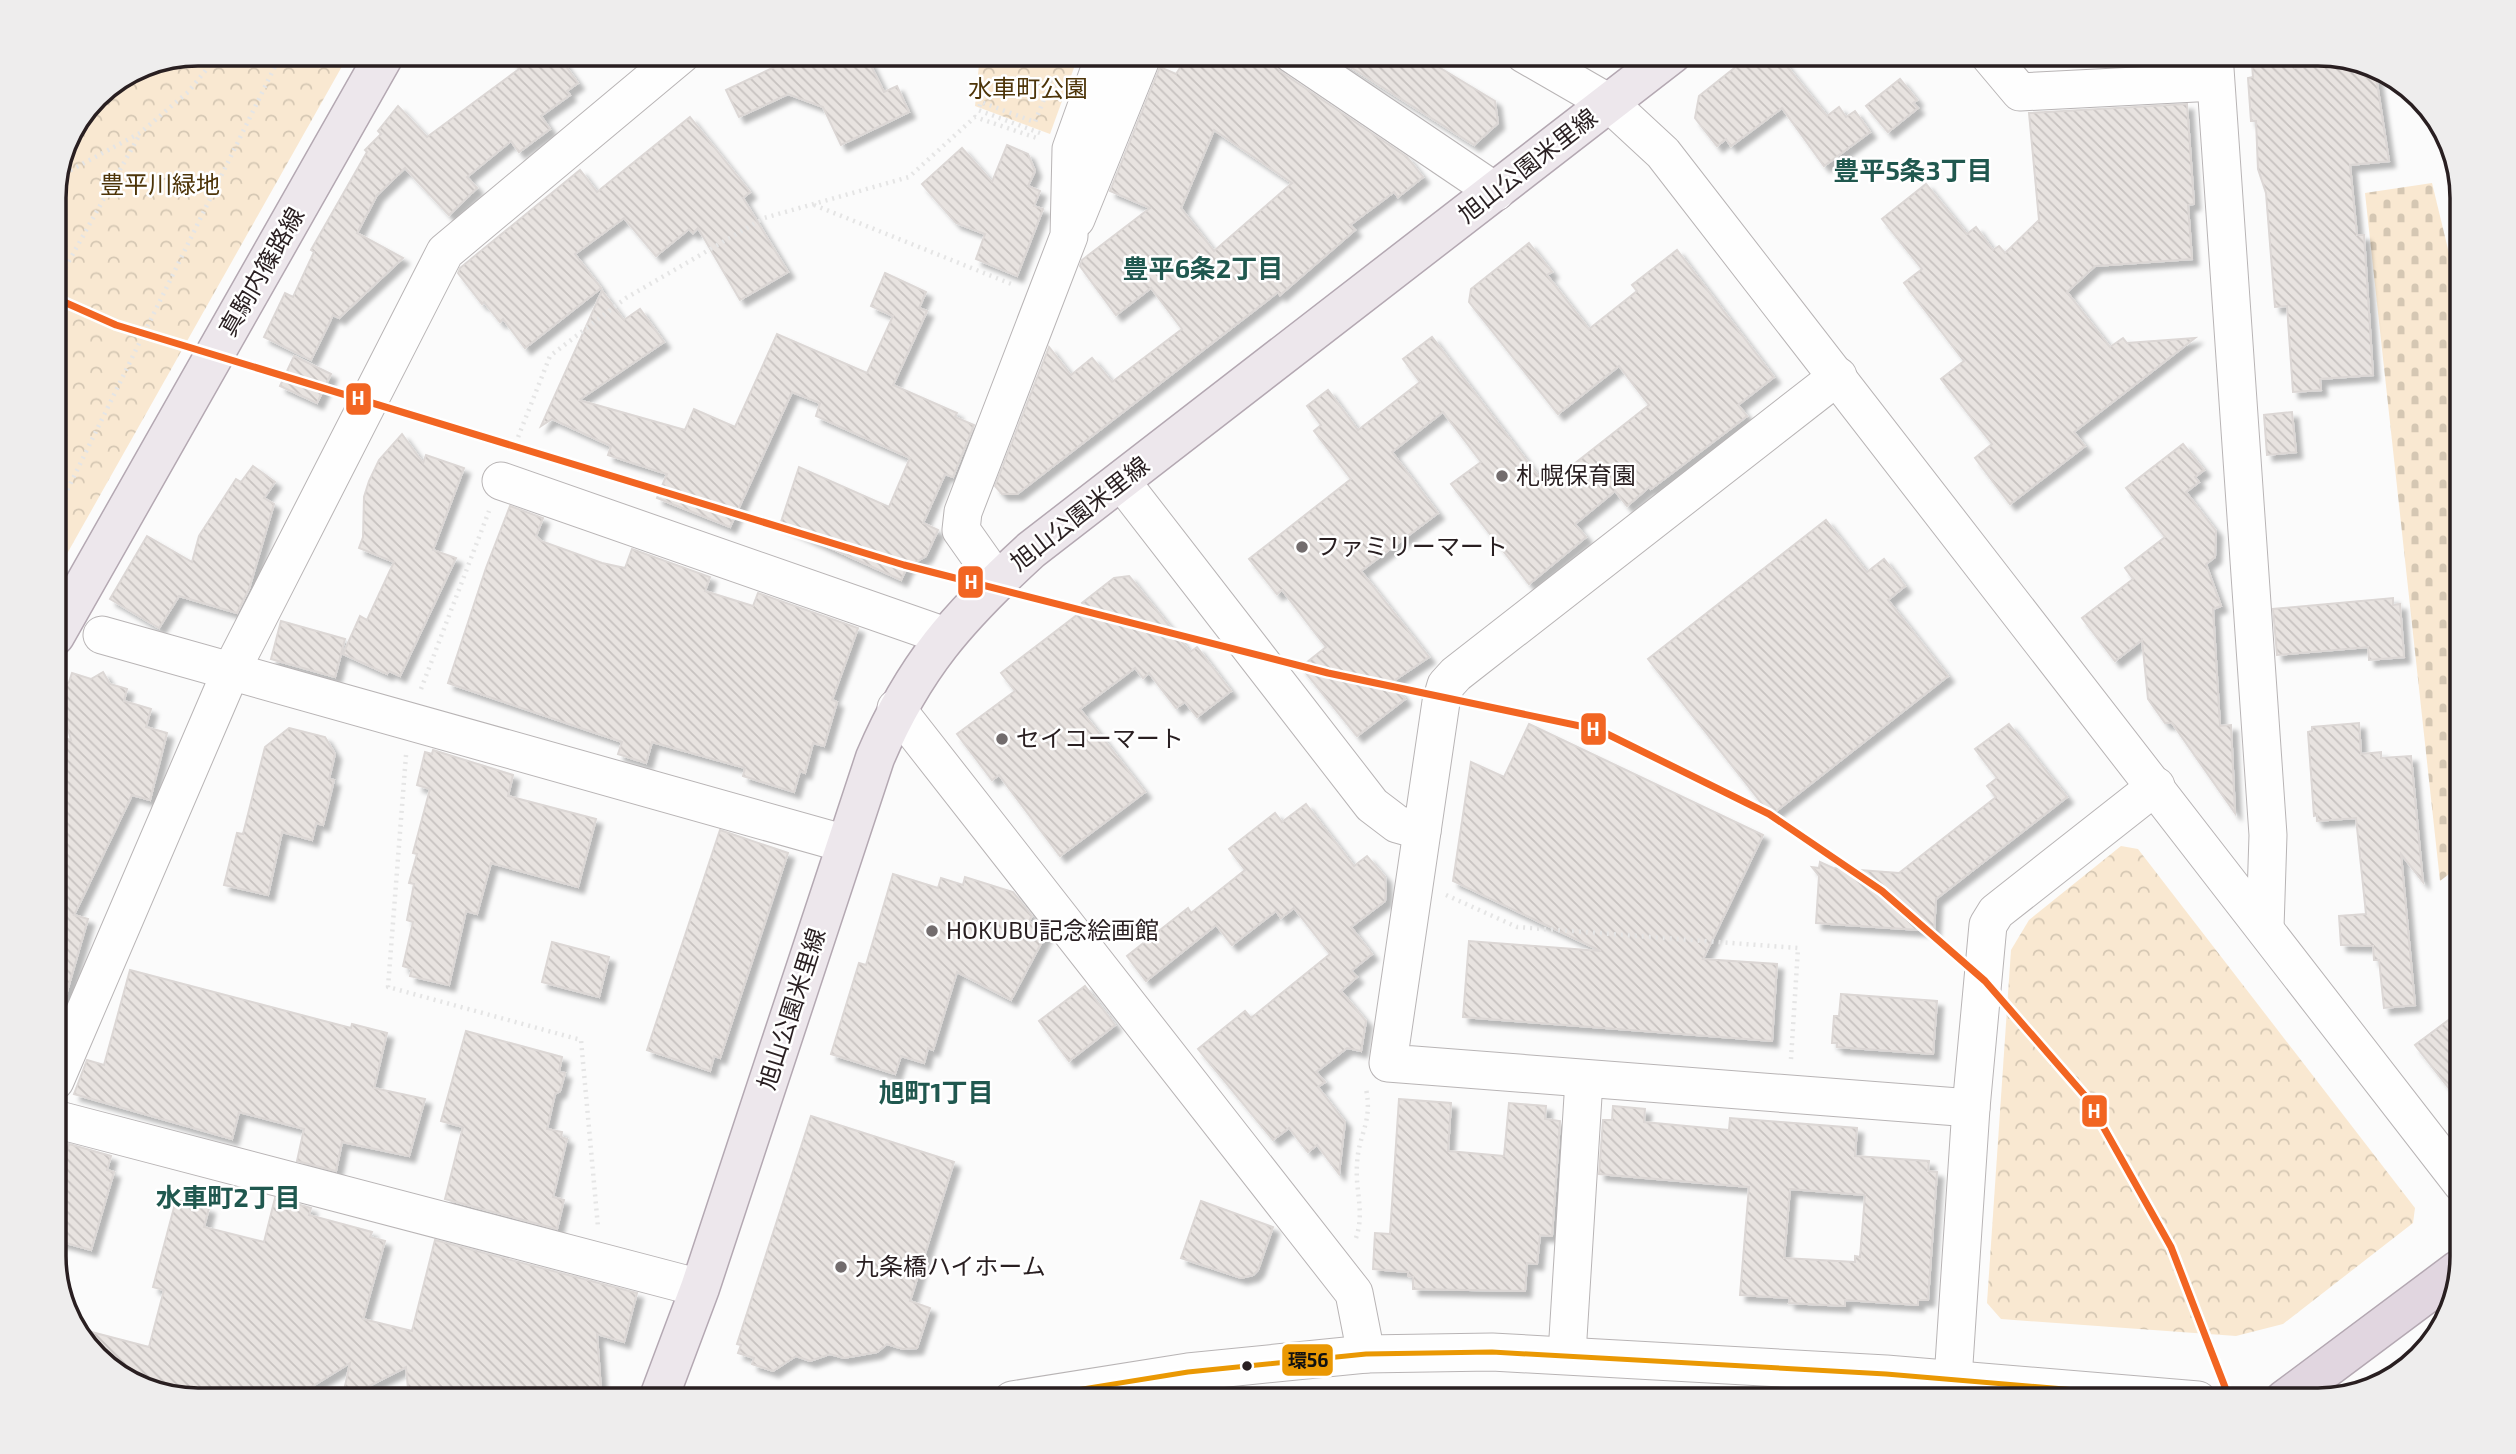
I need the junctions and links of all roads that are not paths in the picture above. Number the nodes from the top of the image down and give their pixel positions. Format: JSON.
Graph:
{"nodes":[{"id":1,"x":1311,"y":66,"type":"edge"},
{"id":2,"x":1545,"y":66,"type":"edge"},
{"id":3,"x":1656,"y":66,"type":"edge"},
{"id":4,"x":1998,"y":66,"type":"edge"},
{"id":5,"x":378,"y":67,"type":"edge"},
{"id":6,"x":667,"y":67,"type":"edge"},
{"id":7,"x":1098,"y":67,"type":"edge"},
{"id":8,"x":1138,"y":67,"type":"edge"},
{"id":9,"x":2215,"y":68,"type":"edge"},
{"id":10,"x":1609,"y":103,"type":"junction"},
{"id":11,"x":1496,"y":191,"type":"junction"},
{"id":12,"x":1069,"y":236,"type":"junction"},
{"id":13,"x":1838,"y":376,"type":"junction"},
{"id":14,"x":501,"y":481,"type":"road end"},
{"id":15,"x":1121,"y":481,"type":"junction"},
{"id":16,"x":997,"y":581,"type":"junction"},
{"id":17,"x":67,"y":615,"type":"edge"},
{"id":18,"x":102,"y":635,"type":"dead end"},
{"id":19,"x":945,"y":636,"type":"junction"},
{"id":20,"x":230,"y":671,"type":"junction"},
{"id":21,"x":896,"y":708,"type":"junction"},
{"id":22,"x":2156,"y":786,"type":"junction"},
{"id":23,"x":1422,"y":831,"type":"junction"},
{"id":24,"x":846,"y":844,"type":"junction"},
{"id":25,"x":2265,"y":928,"type":"junction"},
{"id":26,"x":67,"y":1053,"type":"edge"},
{"id":27,"x":1584,"y":1080,"type":"junction"},
{"id":28,"x":1971,"y":1108,"type":"junction"},
{"id":29,"x":67,"y":1122,"type":"edge"},
{"id":30,"x":2450,"y":1168,"type":"edge"},
{"id":31,"x":2447,"y":1278,"type":"edge"},
{"id":32,"x":700,"y":1288,"type":"junction"},
{"id":33,"x":1366,"y":1354,"type":"junction"},
{"id":34,"x":1567,"y":1354,"type":"junction"},
{"id":35,"x":1953,"y":1379,"type":"junction"},
{"id":36,"x":662,"y":1388,"type":"edge"},
{"id":37,"x":1087,"y":1388,"type":"edge"},
{"id":38,"x":2058,"y":1388,"type":"edge"},
{"id":39,"x":2300,"y":1388,"type":"edge"}],
"edges":[{"from":1,"to":11,"type":"street"},
{"from":2,"to":10,"type":"street"},
{"from":3,"to":10,"type":"main road","name":"旭山公園米里線"},
{"from":4,"to":9,"type":"street"},
{"from":5,"to":17,"type":"main road","name":"真駒内篠路線"},
{"from":6,"to":20,"type":"street"},
{"from":7,"to":12,"type":"street"},
{"from":8,"to":12,"type":"street"},
{"from":9,"to":25,"type":"street"},
{"from":10,"to":11,"type":"main road","name":"旭山公園米里線"},
{"from":10,"to":13,"type":"street"},
{"from":11,"to":15,"type":"main road","name":"旭山公園米里線"},
{"from":12,"to":16,"type":"street"},
{"from":13,"to":22,"type":"street"},
{"from":13,"to":23,"type":"street"},
{"from":14,"to":19,"type":"street"},
{"from":15,"to":16,"type":"main road","name":"旭山公園米里線"},
{"from":15,"to":23,"type":"street"},
{"from":16,"to":19,"type":"main road","name":"旭山公園米里線"},
{"from":18,"to":20,"type":"street"},
{"from":19,"to":21,"type":"main road","name":"旭山公園米里線"},
{"from":20,"to":24,"type":"street"},
{"from":20,"to":26,"type":"street"},
{"from":21,"to":24,"type":"main road","name":"旭山公園米里線"},
{"from":21,"to":33,"type":"street"},
{"from":22,"to":25,"type":"street"},
{"from":22,"to":28,"type":"street"},
{"from":23,"to":27,"type":"street"},
{"from":24,"to":32,"type":"main road","name":"旭山公園米里線"},
{"from":25,"to":30,"type":"street"},
{"from":27,"to":28,"type":"street"},
{"from":27,"to":34,"type":"street"},
{"from":28,"to":35,"type":"street"},
{"from":29,"to":32,"type":"street"},
{"from":31,"to":39,"type":"highway"},
{"from":32,"to":36,"type":"main road","name":"旭山公園米里線"},
{"from":33,"to":34,"type":"street"},
{"from":33,"to":37,"type":"street"},
{"from":34,"to":35,"type":"street"},
{"from":35,"to":38,"type":"street"}]}
